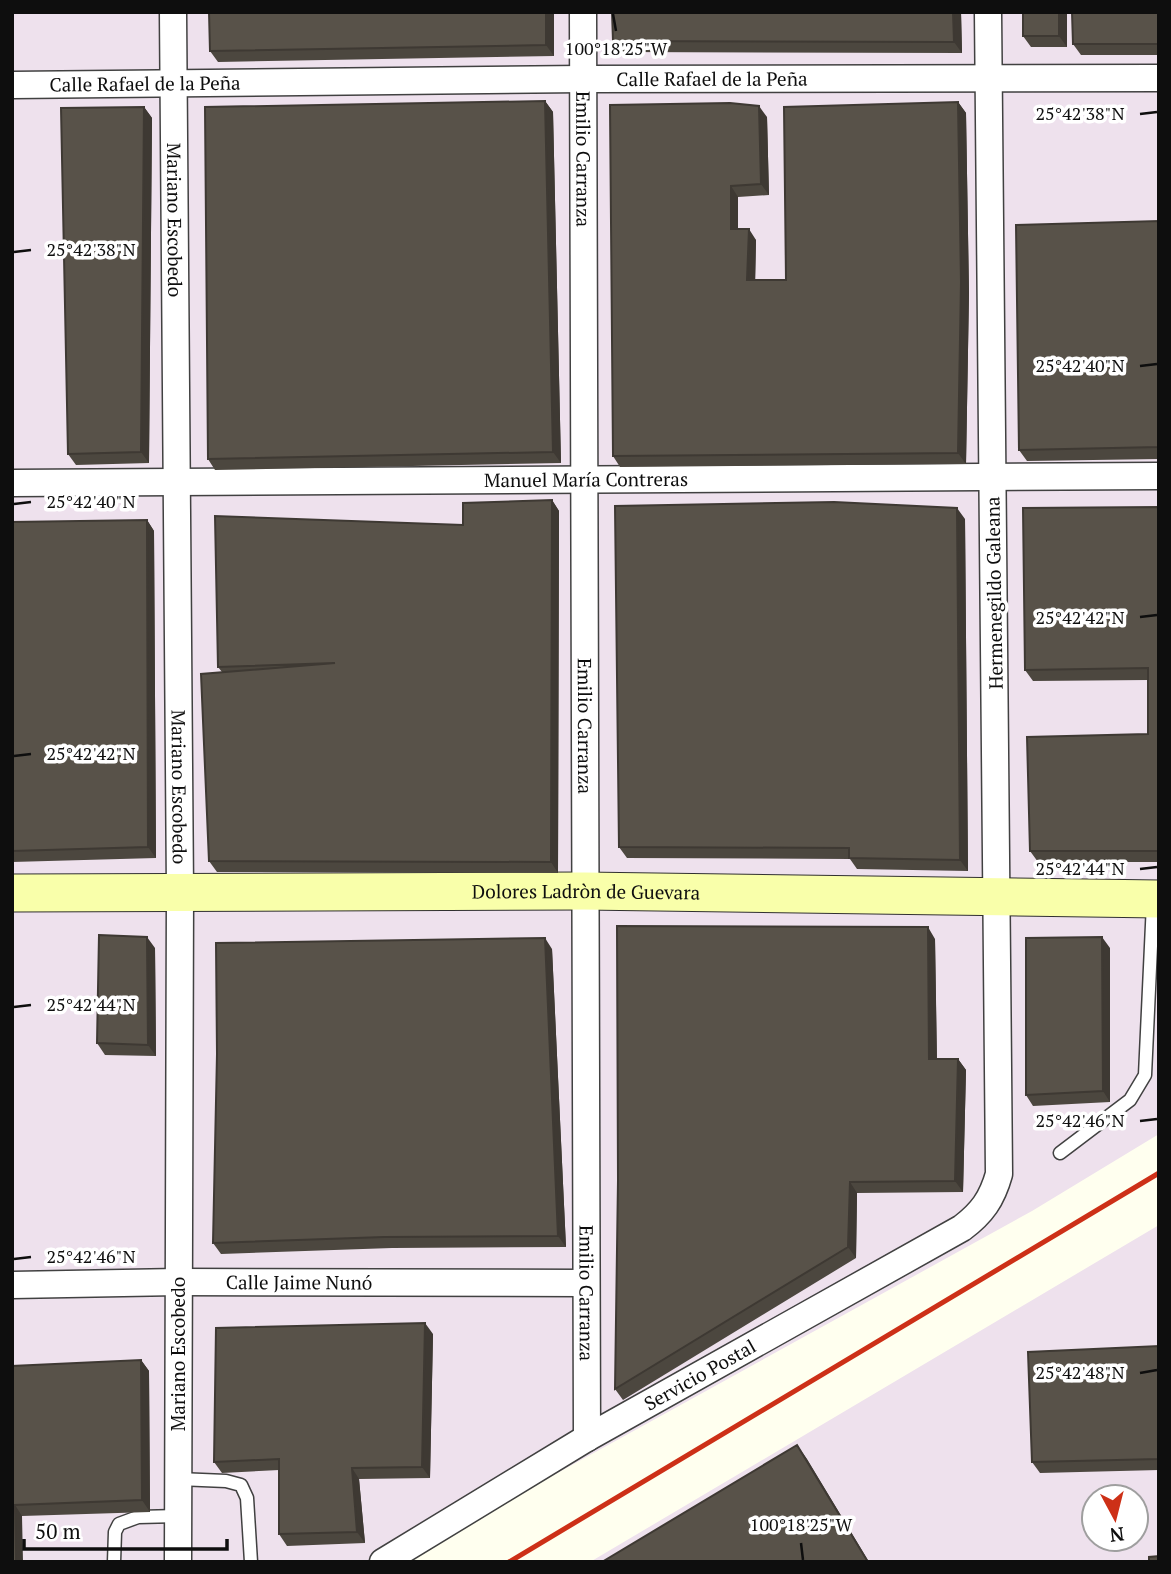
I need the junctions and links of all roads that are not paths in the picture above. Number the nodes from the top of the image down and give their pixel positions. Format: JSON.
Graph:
{"nodes":[{"id":1,"x":173,"y":12,"type":"edge"},
{"id":2,"x":583,"y":12,"type":"edge"},
{"id":3,"x":988,"y":12,"type":"edge"},
{"id":4,"x":989,"y":78,"type":"junction"},
{"id":5,"x":1159,"y":78,"type":"edge"},
{"id":6,"x":583,"y":79,"type":"junction"},
{"id":7,"x":174,"y":84,"type":"junction"},
{"id":8,"x":12,"y":85,"type":"edge"},
{"id":9,"x":992,"y":475,"type":"junction"},
{"id":10,"x":1159,"y":476,"type":"edge"},
{"id":11,"x":584,"y":478,"type":"junction"},
{"id":12,"x":12,"y":483,"type":"edge"},
{"id":13,"x":179,"y":483,"type":"junction"},
{"id":14,"x":584,"y":891,"type":"junction"},
{"id":15,"x":180,"y":892,"type":"junction"},
{"id":16,"x":12,"y":893,"type":"edge"},
{"id":17,"x":999,"y":895,"type":"junction"},
{"id":18,"x":1156,"y":899,"type":"edge"},
{"id":19,"x":1060,"y":1153,"type":"dead end"},
{"id":20,"x":999,"y":1174,"type":"joint"},
{"id":21,"x":177,"y":1282,"type":"junction"},
{"id":22,"x":584,"y":1283,"type":"junction"},
{"id":23,"x":12,"y":1285,"type":"edge"},
{"id":24,"x":587,"y":1438,"type":"junction"},
{"id":25,"x":178,"y":1479,"type":"junction"},
{"id":26,"x":178,"y":1516,"type":"junction"},
{"id":27,"x":114,"y":1562,"type":"edge"},
{"id":28,"x":178,"y":1562,"type":"edge"},
{"id":29,"x":251,"y":1562,"type":"edge"},
{"id":30,"x":383,"y":1562,"type":"edge"}],
"edges":[{"from":1,"to":7,"type":"street","name":"Mariano Escobedo"},
{"from":2,"to":6,"type":"street","name":"Emilio Carranza"},
{"from":3,"to":4,"type":"street","name":"Hermenegildo Galeana"},
{"from":4,"to":5,"type":"street","name":"Calle Rafael de la Peña"},
{"from":4,"to":6,"type":"street","name":"Calle Rafael de la Peña"},
{"from":4,"to":9,"type":"street","name":"Hermenegildo Galeana"},
{"from":6,"to":7,"type":"street","name":"Calle Rafael de la Peña"},
{"from":6,"to":11,"type":"street","name":"Emilio Carranza"},
{"from":7,"to":8,"type":"street","name":"Calle Rafael de la Peña"},
{"from":7,"to":13,"type":"street","name":"Mariano Escobedo"},
{"from":9,"to":10,"type":"street","name":"Manuel María Contreras"},
{"from":9,"to":11,"type":"street","name":"Manuel María Contreras"},
{"from":9,"to":17,"type":"street","name":"Hermenegildo Galeana"},
{"from":11,"to":13,"type":"street","name":"Manuel María Contreras"},
{"from":11,"to":14,"type":"street","name":"Emilio Carranza"},
{"from":12,"to":13,"type":"street","name":"Manuel María Contreras"},
{"from":13,"to":15,"type":"street","name":"Mariano Escobedo"},
{"from":14,"to":15,"type":"street","name":"Dolores Ladròn de Guevara"},
{"from":14,"to":17,"type":"street","name":"Dolores Ladròn de Guevara"},
{"from":14,"to":22,"type":"street","name":"Emilio Carranza"},
{"from":15,"to":16,"type":"street","name":"Dolores Ladròn de Guevara"},
{"from":15,"to":21,"type":"street","name":"Mariano Escobedo"},
{"from":17,"to":18,"type":"street","name":"Dolores Ladròn de Guevara"},
{"from":17,"to":20,"type":"street","name":"Hermenegildo Galeana"},
{"from":18,"to":19,"type":"lane"},
{"from":20,"to":24,"type":"street","name":"Servicio Postal"},
{"from":21,"to":22,"type":"street","name":"Calle Jaime Nunó"},
{"from":21,"to":23,"type":"street","name":"Calle Jaime Nunó"},
{"from":21,"to":25,"type":"street","name":"Mariano Escobedo"},
{"from":22,"to":24,"type":"street","name":"Emilio Carranza"},
{"from":24,"to":30,"type":"street","name":"Servicio Postal"},
{"from":25,"to":26,"type":"street","name":"Mariano Escobedo"},
{"from":25,"to":29,"type":"lane"},
{"from":26,"to":27,"type":"lane"},
{"from":26,"to":28,"type":"street","name":"Mariano Escobedo"}]}
